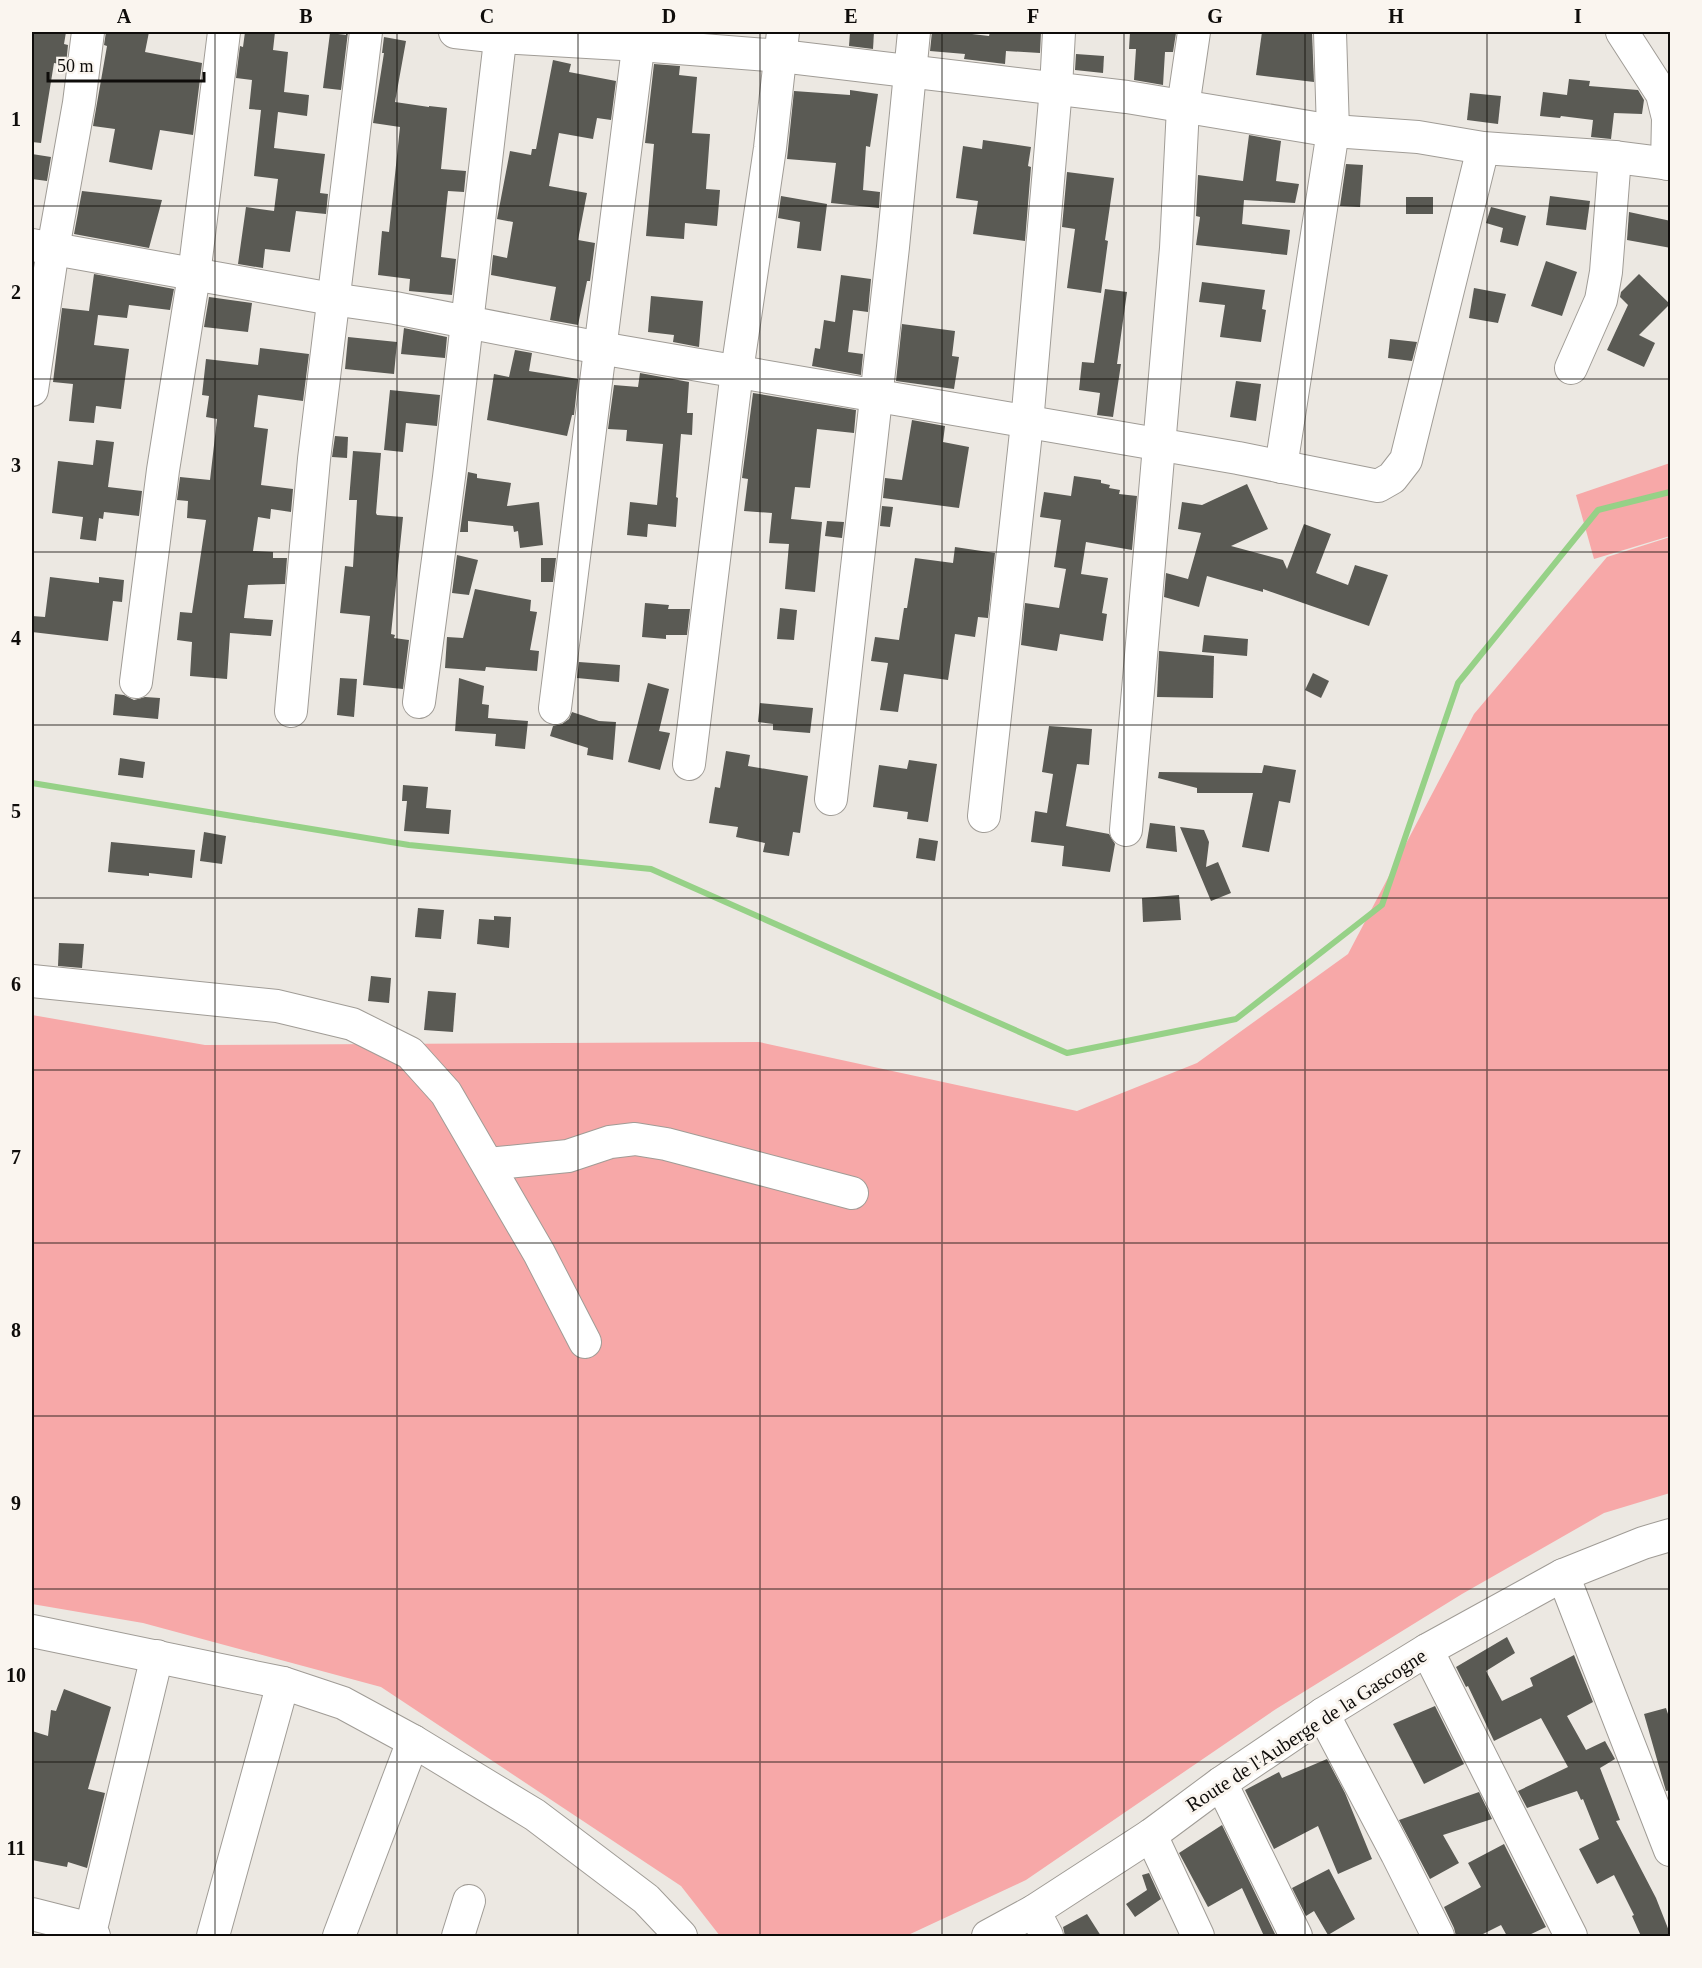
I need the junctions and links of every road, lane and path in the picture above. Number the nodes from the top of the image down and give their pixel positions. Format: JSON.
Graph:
{"nodes":[{"id":1,"x":88,"y":32,"type":"edge"},
{"id":2,"x":224,"y":32,"type":"edge"},
{"id":3,"x":366,"y":32,"type":"edge"},
{"id":4,"x":455,"y":32,"type":"edge"},
{"id":5,"x":914,"y":32,"type":"edge"},
{"id":6,"x":1059,"y":32,"type":"edge"},
{"id":7,"x":1194,"y":32,"type":"edge"},
{"id":8,"x":1330,"y":32,"type":"edge"},
{"id":9,"x":1622,"y":32,"type":"edge"},
{"id":10,"x":500,"y":34,"type":"edge"},
{"id":11,"x":639,"y":38,"type":"edge"},
{"id":12,"x":782,"y":44,"type":"edge"},
{"id":13,"x":909,"y":72,"type":"junction"},
{"id":14,"x":1056,"y":88,"type":"junction"},
{"id":15,"x":1183,"y":107,"type":"junction"},
{"id":16,"x":1333,"y":131,"type":"junction"},
{"id":17,"x":1483,"y":147,"type":"junction"},
{"id":18,"x":1615,"y":157,"type":"junction"},
{"id":19,"x":1669,"y":164,"type":"edge"},
{"id":20,"x":42,"y":247,"type":"edge"},
{"id":21,"x":194,"y":275,"type":"junction"},
{"id":22,"x":332,"y":299,"type":"junction"},
{"id":23,"x":467,"y":321,"type":"junction"},
{"id":24,"x":600,"y":348,"type":"junction"},
{"id":25,"x":1571,"y":368,"type":"dead end"},
{"id":26,"x":737,"y":371,"type":"junction"},
{"id":27,"x":32,"y":390,"type":"edge"},
{"id":28,"x":877,"y":395,"type":"junction"},
{"id":29,"x":1027,"y":423,"type":"junction"},
{"id":30,"x":1158,"y":445,"type":"junction"},
{"id":31,"x":1281,"y":467,"type":"junction"},
{"id":32,"x":136,"y":682,"type":"dead end"},
{"id":33,"x":419,"y":702,"type":"dead end"},
{"id":34,"x":555,"y":708,"type":"dead end"},
{"id":35,"x":291,"y":711,"type":"dead end"},
{"id":36,"x":688,"y":764,"type":"dead end"},
{"id":37,"x":831,"y":799,"type":"dead end"},
{"id":38,"x":984,"y":816,"type":"dead end"},
{"id":39,"x":1126,"y":830,"type":"dead end"},
{"id":40,"x":32,"y":981,"type":"edge"},
{"id":41,"x":488,"y":1164,"type":"junction"},
{"id":42,"x":852,"y":1193,"type":"dead end"},
{"id":43,"x":585,"y":1342,"type":"dead end"},
{"id":44,"x":1671,"y":1535,"type":"edge"},
{"id":45,"x":1563,"y":1575,"type":"junction"},
{"id":46,"x":32,"y":1631,"type":"edge"},
{"id":47,"x":1427,"y":1650,"type":"junction"},
{"id":48,"x":157,"y":1656,"type":"junction"},
{"id":49,"x":283,"y":1683,"type":"junction"},
{"id":50,"x":1323,"y":1714,"type":"junction"},
{"id":51,"x":413,"y":1741,"type":"junction"},
{"id":52,"x":1221,"y":1784,"type":"junction"},
{"id":53,"x":1151,"y":1834,"type":"junction"},
{"id":54,"x":1671,"y":1850,"type":"edge"},
{"id":55,"x":469,"y":1901,"type":"dead end"},
{"id":56,"x":32,"y":1914,"type":"edge"},
{"id":57,"x":1040,"y":1924,"type":"edge"},
{"id":58,"x":93,"y":1933,"type":"edge"},
{"id":59,"x":213,"y":1936,"type":"edge"},
{"id":60,"x":339,"y":1936,"type":"edge"},
{"id":61,"x":458,"y":1936,"type":"edge"},
{"id":62,"x":681,"y":1936,"type":"edge"},
{"id":63,"x":988,"y":1936,"type":"edge"},
{"id":64,"x":1198,"y":1936,"type":"edge"},
{"id":65,"x":1296,"y":1936,"type":"edge"},
{"id":66,"x":1438,"y":1936,"type":"edge"},
{"id":67,"x":1570,"y":1936,"type":"edge"}],
"edges":[{"from":1,"to":20,"type":"street"},
{"from":2,"to":21,"type":"street"},
{"from":3,"to":22,"type":"street"},
{"from":4,"to":10,"type":"street"},
{"from":5,"to":13,"type":"street"},
{"from":6,"to":14,"type":"street"},
{"from":7,"to":15,"type":"street"},
{"from":8,"to":16,"type":"street"},
{"from":9,"to":19,"type":"street"},
{"from":10,"to":11,"type":"street"},
{"from":10,"to":23,"type":"street"},
{"from":11,"to":12,"type":"street"},
{"from":11,"to":24,"type":"street"},
{"from":12,"to":13,"type":"street"},
{"from":12,"to":26,"type":"street"},
{"from":13,"to":14,"type":"street"},
{"from":13,"to":28,"type":"street"},
{"from":14,"to":15,"type":"street"},
{"from":14,"to":29,"type":"street"},
{"from":15,"to":16,"type":"street"},
{"from":15,"to":30,"type":"street"},
{"from":16,"to":17,"type":"street"},
{"from":16,"to":31,"type":"street"},
{"from":17,"to":18,"type":"street"},
{"from":17,"to":31,"type":"street"},
{"from":18,"to":19,"type":"street"},
{"from":18,"to":25,"type":"street"},
{"from":20,"to":21,"type":"street"},
{"from":20,"to":27,"type":"street"},
{"from":21,"to":22,"type":"street"},
{"from":21,"to":32,"type":"street"},
{"from":22,"to":23,"type":"street"},
{"from":22,"to":35,"type":"street"},
{"from":23,"to":24,"type":"street"},
{"from":23,"to":33,"type":"street"},
{"from":24,"to":26,"type":"street"},
{"from":24,"to":34,"type":"street"},
{"from":26,"to":28,"type":"street"},
{"from":26,"to":36,"type":"street"},
{"from":28,"to":29,"type":"street"},
{"from":28,"to":37,"type":"street"},
{"from":29,"to":30,"type":"street"},
{"from":29,"to":38,"type":"street"},
{"from":30,"to":31,"type":"street"},
{"from":30,"to":39,"type":"street"},
{"from":40,"to":41,"type":"street"},
{"from":41,"to":42,"type":"street"},
{"from":41,"to":43,"type":"street"},
{"from":44,"to":45,"type":"street","name":"Route de l'Auberge de la Gascogne"},
{"from":45,"to":47,"type":"street","name":"Route de l'Auberge de la Gascogne"},
{"from":45,"to":54,"type":"street"},
{"from":46,"to":48,"type":"street"},
{"from":47,"to":50,"type":"street","name":"Route de l'Auberge de la Gascogne"},
{"from":47,"to":67,"type":"street"},
{"from":48,"to":49,"type":"street"},
{"from":48,"to":58,"type":"street"},
{"from":49,"to":51,"type":"street"},
{"from":49,"to":59,"type":"street"},
{"from":50,"to":52,"type":"street","name":"Route de l'Auberge de la Gascogne"},
{"from":50,"to":66,"type":"street"},
{"from":51,"to":60,"type":"street"},
{"from":51,"to":62,"type":"street"},
{"from":52,"to":53,"type":"street","name":"Route de l'Auberge de la Gascogne"},
{"from":52,"to":65,"type":"street"},
{"from":53,"to":57,"type":"street","name":"Route de l'Auberge de la Gascogne"},
{"from":53,"to":64,"type":"street"},
{"from":55,"to":61,"type":"street"},
{"from":56,"to":58,"type":"street"},
{"from":57,"to":63,"type":"street","name":"Route de l'Auberge de la Gascogne"}]}
